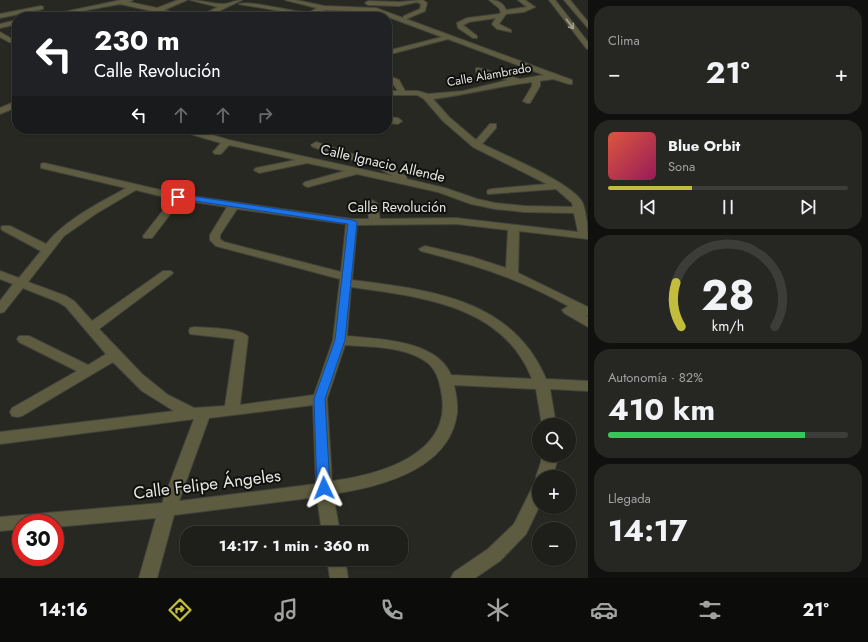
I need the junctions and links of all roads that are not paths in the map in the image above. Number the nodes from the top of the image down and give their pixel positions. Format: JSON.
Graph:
{"nodes":[{"id":1,"x":130,"y":0,"type":"edge"},
{"id":2,"x":184,"y":0,"type":"edge"},
{"id":3,"x":193,"y":0,"type":"edge"},
{"id":4,"x":288,"y":0,"type":"edge"},
{"id":5,"x":418,"y":0,"type":"edge"},
{"id":6,"x":492,"y":0,"type":"edge"},
{"id":7,"x":521,"y":0,"type":"edge"},
{"id":8,"x":552,"y":0,"type":"edge"},
{"id":9,"x":567,"y":0,"type":"edge"},
{"id":10,"x":120,"y":2,"type":"junction"},
{"id":11,"x":240,"y":2,"type":"edge"},
{"id":12,"x":335,"y":2,"type":"dead end"},
{"id":13,"x":223,"y":6,"type":"junction"},
{"id":14,"x":41,"y":8,"type":"dead end"},
{"id":15,"x":324,"y":8,"type":"junction"},
{"id":16,"x":158,"y":10,"type":"junction"},
{"id":17,"x":376,"y":10,"type":"junction"},
{"id":18,"x":22,"y":11,"type":"joint"},
{"id":19,"x":18,"y":12,"type":"edge"},
{"id":20,"x":66,"y":12,"type":"edge"},
{"id":21,"x":166,"y":12,"type":"edge"},
{"id":22,"x":211,"y":12,"type":"edge"},
{"id":23,"x":299,"y":12,"type":"edge"},
{"id":24,"x":314,"y":12,"type":"edge"},
{"id":25,"x":366,"y":12,"type":"edge"},
{"id":26,"x":381,"y":12,"type":"edge"},
{"id":27,"x":12,"y":13,"type":"edge"},
{"id":28,"x":501,"y":14,"type":"junction"},
{"id":29,"x":0,"y":16,"type":"edge"},
{"id":30,"x":392,"y":16,"type":"edge"},
{"id":31,"x":406,"y":17,"type":"dead end"},
{"id":32,"x":580,"y":17,"type":"junction"},
{"id":33,"x":588,"y":17,"type":"edge"},
{"id":34,"x":12,"y":23,"type":"edge"},
{"id":35,"x":0,"y":26,"type":"edge"},
{"id":36,"x":588,"y":26,"type":"edge"},
{"id":37,"x":509,"y":31,"type":"dead end"},
{"id":38,"x":0,"y":34,"type":"edge"},
{"id":39,"x":450,"y":37,"type":"junction"},
{"id":40,"x":476,"y":37,"type":"dead end"},
{"id":41,"x":12,"y":41,"type":"edge"},
{"id":42,"x":588,"y":47,"type":"edge"},
{"id":43,"x":392,"y":52,"type":"edge"},
{"id":44,"x":479,"y":70,"type":"dead end"},
{"id":45,"x":554,"y":77,"type":"junction"},
{"id":46,"x":536,"y":79,"type":"junction"},
{"id":47,"x":392,"y":80,"type":"edge"},
{"id":48,"x":518,"y":81,"type":"junction"},
{"id":49,"x":569,"y":82,"type":"dead end"},
{"id":50,"x":392,"y":93,"type":"edge"},
{"id":51,"x":403,"y":93,"type":"junction"},
{"id":52,"x":427,"y":97,"type":"junction"},
{"id":53,"x":527,"y":101,"type":"dead end"},
{"id":54,"x":12,"y":106,"type":"edge"},
{"id":55,"x":0,"y":112,"type":"edge"},
{"id":56,"x":12,"y":113,"type":"edge"},
{"id":57,"x":392,"y":120,"type":"edge"},
{"id":58,"x":398,"y":121,"type":"dead end"},
{"id":59,"x":493,"y":126,"type":"dead end"},
{"id":60,"x":200,"y":134,"type":"edge"},
{"id":61,"x":227,"y":142,"type":"junction"},
{"id":62,"x":316,"y":145,"type":"dead end"},
{"id":63,"x":476,"y":146,"type":"junction"},
{"id":64,"x":218,"y":152,"type":"dead end"},
{"id":65,"x":309,"y":161,"type":"junction"},
{"id":66,"x":44,"y":166,"type":"dead end"},
{"id":67,"x":259,"y":170,"type":"dead end"},
{"id":68,"x":357,"y":171,"type":"junction"},
{"id":69,"x":408,"y":183,"type":"junction"},
{"id":70,"x":308,"y":184,"type":"dead end"},
{"id":71,"x":136,"y":186,"type":"junction"},
{"id":72,"x":558,"y":186,"type":"junction"},
{"id":73,"x":492,"y":192,"type":"dead end"},
{"id":74,"x":178,"y":197,"type":"junction"},
{"id":75,"x":588,"y":199,"type":"edge"},
{"id":76,"x":372,"y":203,"type":"dead end"},
{"id":77,"x":234,"y":205,"type":"junction"},
{"id":78,"x":577,"y":206,"type":"junction"},
{"id":79,"x":374,"y":221,"type":"junction"},
{"id":80,"x":352,"y":222,"type":"junction"},
{"id":81,"x":514,"y":227,"type":"junction"},
{"id":82,"x":6,"y":228,"type":"dead end"},
{"id":83,"x":148,"y":236,"type":"dead end"},
{"id":84,"x":586,"y":236,"type":"edge"},
{"id":85,"x":46,"y":249,"type":"junction"},
{"id":86,"x":425,"y":249,"type":"dead end"},
{"id":87,"x":167,"y":273,"type":"dead end"},
{"id":88,"x":512,"y":273,"type":"junction"},
{"id":89,"x":0,"y":275,"type":"edge"},
{"id":90,"x":346,"y":280,"type":"junction"},
{"id":91,"x":21,"y":283,"type":"junction"},
{"id":92,"x":544,"y":290,"type":"junction"},
{"id":93,"x":0,"y":309,"type":"edge"},
{"id":94,"x":588,"y":312,"type":"edge"},
{"id":95,"x":588,"y":323,"type":"edge"},
{"id":96,"x":91,"y":328,"type":"junction"},
{"id":97,"x":195,"y":331,"type":"dead end"},
{"id":98,"x":24,"y":340,"type":"dead end"},
{"id":99,"x":340,"y":340,"type":"junction"},
{"id":100,"x":115,"y":355,"type":"junction"},
{"id":101,"x":89,"y":371,"type":"junction"},
{"id":102,"x":447,"y":380,"type":"junction"},
{"id":103,"x":543,"y":385,"type":"junction"},
{"id":104,"x":588,"y":386,"type":"edge"},
{"id":105,"x":320,"y":399,"type":"junction"},
{"id":106,"x":232,"y":411,"type":"junction"},
{"id":107,"x":17,"y":412,"type":"dead end"},
{"id":108,"x":198,"y":413,"type":"junction"},
{"id":109,"x":548,"y":418,"type":"edge"},
{"id":110,"x":0,"y":438,"type":"edge"},
{"id":111,"x":324,"y":488,"type":"junction"},
{"id":112,"x":532,"y":505,"type":"edge"},
{"id":113,"x":168,"y":509,"type":"junction"},
{"id":114,"x":0,"y":524,"type":"edge"},
{"id":115,"x":330,"y":526,"type":"edge"},
{"id":116,"x":337,"y":566,"type":"edge"},
{"id":117,"x":148,"y":578,"type":"edge"},
{"id":118,"x":339,"y":578,"type":"edge"},
{"id":119,"x":460,"y":578,"type":"edge"}],
"edges":[{"from":1,"to":10,"type":"street"},
{"from":2,"to":16,"type":"street"},
{"from":3,"to":13,"type":"street"},
{"from":4,"to":15,"type":"street"},
{"from":5,"to":12,"type":"street"},
{"from":5,"to":31,"type":"street"},
{"from":6,"to":28,"type":"street"},
{"from":7,"to":28,"type":"street"},
{"from":8,"to":42,"type":"street","one_way":true},
{"from":9,"to":32,"type":"street"},
{"from":10,"to":16,"type":"street"},
{"from":10,"to":20,"type":"street"},
{"from":11,"to":13,"type":"street"},
{"from":11,"to":23,"type":"street"},
{"from":13,"to":22,"type":"street"},
{"from":14,"to":18,"type":"street"},
{"from":15,"to":17,"type":"street"},
{"from":15,"to":24,"type":"street"},
{"from":16,"to":21,"type":"street"},
{"from":17,"to":25,"type":"street"},
{"from":17,"to":26,"type":"street"},
{"from":18,"to":19,"type":"street"},
{"from":27,"to":29,"type":"street"},
{"from":28,"to":37,"type":"street"},
{"from":28,"to":40,"type":"street"},
{"from":30,"to":39,"type":"street"},
{"from":32,"to":33,"type":"street"},
{"from":32,"to":36,"type":"street"},
{"from":34,"to":35,"type":"street"},
{"from":38,"to":41,"type":"street"},
{"from":39,"to":43,"type":"street"},
{"from":39,"to":45,"type":"street"},
{"from":44,"to":48,"type":"street"},
{"from":45,"to":46,"type":"street","name":"Calle Alambrado"},
{"from":45,"to":49,"type":"street"},
{"from":46,"to":48,"type":"street","name":"Calle Alambrado"},
{"from":46,"to":53,"type":"street"},
{"from":47,"to":51,"type":"street"},
{"from":48,"to":52,"type":"street","name":"Calle Alambrado"},
{"from":50,"to":51,"type":"street"},
{"from":51,"to":52,"type":"street"},
{"from":52,"to":63,"type":"street"},
{"from":54,"to":55,"type":"street"},
{"from":55,"to":56,"type":"street"},
{"from":57,"to":58,"type":"street"},
{"from":59,"to":63,"type":"street"},
{"from":60,"to":61,"type":"street","name":"Calle Ignacio Allende"},
{"from":61,"to":64,"type":"street"},
{"from":61,"to":65,"type":"street","name":"Calle Ignacio Allende"},
{"from":62,"to":69,"type":"street"},
{"from":63,"to":72,"type":"street"},
{"from":65,"to":67,"type":"street"},
{"from":65,"to":68,"type":"street","name":"Calle Ignacio Allende"},
{"from":66,"to":71,"type":"street","name":"Calle Revolución"},
{"from":68,"to":69,"type":"street","name":"Calle Ignacio Allende"},
{"from":68,"to":70,"type":"street"},
{"from":69,"to":78,"type":"street","name":"Calle Ignacio Allende"},
{"from":71,"to":74,"type":"street","name":"Calle Revolución"},
{"from":71,"to":85,"type":"street"},
{"from":72,"to":73,"type":"street"},
{"from":72,"to":78,"type":"street"},
{"from":74,"to":77,"type":"street","name":"Calle Revolución"},
{"from":74,"to":83,"type":"street"},
{"from":75,"to":78,"type":"street","name":"Calle Ignacio Allende"},
{"from":76,"to":79,"type":"street"},
{"from":77,"to":80,"type":"street","name":"Calle Revolución"},
{"from":77,"to":90,"type":"street"},
{"from":78,"to":84,"type":"street"},
{"from":79,"to":80,"type":"street","name":"Calle Revolución"},
{"from":79,"to":81,"type":"street","name":"Calle Revolución"},
{"from":80,"to":90,"type":"street"},
{"from":81,"to":84,"type":"street","name":"Calle Revolución"},
{"from":81,"to":88,"type":"street"},
{"from":82,"to":85,"type":"street"},
{"from":85,"to":91,"type":"street"},
{"from":86,"to":88,"type":"street"},
{"from":87,"to":96,"type":"street"},
{"from":88,"to":92,"type":"street"},
{"from":89,"to":91,"type":"street"},
{"from":90,"to":99,"type":"street"},
{"from":90,"to":103,"type":"street"},
{"from":91,"to":93,"type":"street"},
{"from":91,"to":96,"type":"street"},
{"from":92,"to":94,"type":"street"},
{"from":92,"to":95,"type":"street"},
{"from":96,"to":100,"type":"street"},
{"from":97,"to":106,"type":"street"},
{"from":98,"to":101,"type":"street"},
{"from":99,"to":102,"type":"street","name":"Calle Felipe Ángeles"},
{"from":99,"to":105,"type":"street"},
{"from":100,"to":101,"type":"street"},
{"from":100,"to":108,"type":"street"},
{"from":101,"to":107,"type":"street"},
{"from":102,"to":103,"type":"street"},
{"from":102,"to":111,"type":"street","name":"Calle Felipe Ángeles"},
{"from":103,"to":104,"type":"street"},
{"from":103,"to":109,"type":"street"},
{"from":105,"to":106,"type":"street"},
{"from":105,"to":111,"type":"street"},
{"from":106,"to":108,"type":"street"},
{"from":108,"to":110,"type":"street"},
{"from":108,"to":113,"type":"street"},
{"from":111,"to":113,"type":"street","name":"Calle Felipe Ángeles"},
{"from":111,"to":115,"type":"street"},
{"from":112,"to":119,"type":"street"},
{"from":113,"to":114,"type":"street","name":"Calle Felipe Ángeles"},
{"from":113,"to":117,"type":"street"},
{"from":116,"to":118,"type":"street"}]}
